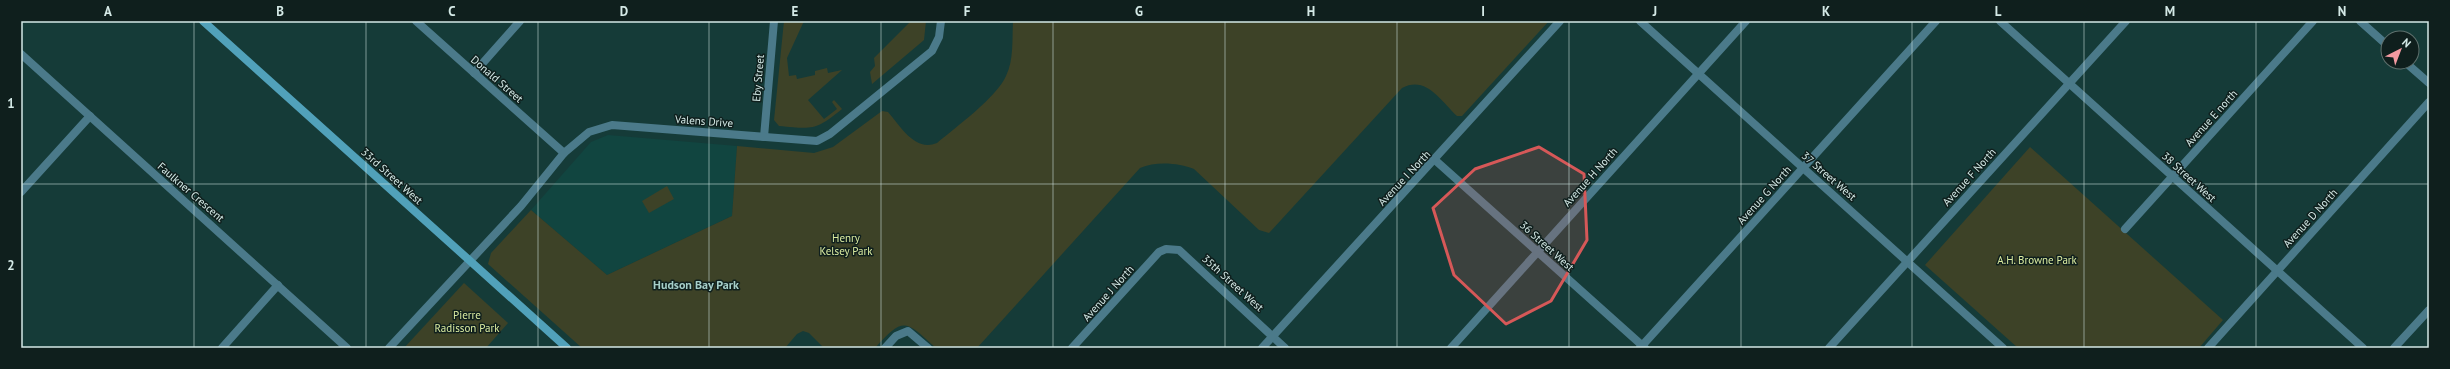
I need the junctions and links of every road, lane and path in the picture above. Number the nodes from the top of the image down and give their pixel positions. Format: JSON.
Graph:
{"nodes":[{"id":1,"x":203,"y":21,"type":"edge"},
{"id":2,"x":416,"y":21,"type":"edge"},
{"id":3,"x":520,"y":21,"type":"edge"},
{"id":4,"x":774,"y":21,"type":"edge"},
{"id":5,"x":941,"y":21,"type":"edge"},
{"id":6,"x":1560,"y":21,"type":"edge"},
{"id":7,"x":1640,"y":21,"type":"edge"},
{"id":8,"x":1746,"y":21,"type":"edge"},
{"id":9,"x":1936,"y":21,"type":"edge"},
{"id":10,"x":2000,"y":21,"type":"edge"},
{"id":11,"x":2126,"y":21,"type":"edge"},
{"id":12,"x":2313,"y":21,"type":"edge"},
{"id":13,"x":2360,"y":21,"type":"edge"},
{"id":14,"x":2380,"y":39,"type":"edge"},
{"id":15,"x":21,"y":54,"type":"edge"},
{"id":16,"x":2414,"y":70,"type":"edge"},
{"id":17,"x":1698,"y":73,"type":"junction"},
{"id":18,"x":474,"y":74,"type":"junction"},
{"id":19,"x":2429,"y":83,"type":"edge"},
{"id":20,"x":2069,"y":84,"type":"junction"},
{"id":21,"x":2429,"y":102,"type":"edge"},
{"id":22,"x":90,"y":116,"type":"junction"},
{"id":23,"x":764,"y":137,"type":"junction"},
{"id":24,"x":564,"y":153,"type":"junction"},
{"id":25,"x":1435,"y":160,"type":"junction"},
{"id":26,"x":1803,"y":168,"type":"junction"},
{"id":27,"x":2172,"y":177,"type":"junction"},
{"id":28,"x":21,"y":192,"type":"edge"},
{"id":29,"x":2125,"y":230,"type":"dead end"},
{"id":30,"x":1159,"y":252,"type":"joint"},
{"id":31,"x":1537,"y":253,"type":"junction"},
{"id":32,"x":469,"y":262,"type":"junction"},
{"id":33,"x":1907,"y":262,"type":"junction"},
{"id":34,"x":2277,"y":271,"type":"junction"},
{"id":35,"x":278,"y":285,"type":"junction"},
{"id":36,"x":2429,"y":310,"type":"edge"},
{"id":37,"x":1273,"y":336,"type":"junction"},
{"id":38,"x":1642,"y":347,"type":"edge"},
{"id":39,"x":222,"y":348,"type":"edge"},
{"id":40,"x":347,"y":348,"type":"edge"},
{"id":41,"x":389,"y":348,"type":"edge"},
{"id":42,"x":567,"y":348,"type":"edge"},
{"id":43,"x":885,"y":348,"type":"edge"},
{"id":44,"x":928,"y":348,"type":"edge"},
{"id":45,"x":1072,"y":348,"type":"edge"},
{"id":46,"x":1262,"y":348,"type":"edge"},
{"id":47,"x":1285,"y":348,"type":"edge"},
{"id":48,"x":1451,"y":348,"type":"edge"},
{"id":49,"x":1829,"y":348,"type":"edge"},
{"id":50,"x":2003,"y":348,"type":"edge"},
{"id":51,"x":2208,"y":348,"type":"edge"},
{"id":52,"x":2363,"y":348,"type":"edge"},
{"id":53,"x":2394,"y":348,"type":"edge"}],
"edges":[{"from":1,"to":32,"type":"main road","name":"33rd Street West"},
{"from":2,"to":18,"type":"street","name":"Donald Street"},
{"from":3,"to":18,"type":"street"},
{"from":4,"to":23,"type":"street","name":"Eby Street"},
{"from":5,"to":23,"type":"street","name":"Valens Drive"},
{"from":6,"to":25,"type":"street","name":"Avenue I North"},
{"from":7,"to":17,"type":"street","name":"37 Street West"},
{"from":8,"to":17,"type":"street","name":"Avenue H North"},
{"from":9,"to":26,"type":"street","name":"Avenue G North"},
{"from":10,"to":20,"type":"street","name":"38 Street West"},
{"from":11,"to":20,"type":"street","name":"Avenue F North"},
{"from":12,"to":27,"type":"street","name":"Avenue E north"},
{"from":13,"to":14,"type":"street"},
{"from":15,"to":22,"type":"street","name":"Faulkner Crescent"},
{"from":16,"to":19,"type":"street"},
{"from":17,"to":26,"type":"street","name":"37 Street West"},
{"from":17,"to":31,"type":"street","name":"Avenue H North"},
{"from":18,"to":24,"type":"street","name":"Donald Street"},
{"from":20,"to":27,"type":"street","name":"38 Street West"},
{"from":20,"to":33,"type":"street","name":"Avenue F North"},
{"from":21,"to":34,"type":"street","name":"Avenue D North"},
{"from":22,"to":28,"type":"street"},
{"from":22,"to":35,"type":"street","name":"Faulkner Crescent"},
{"from":23,"to":24,"type":"street","name":"Valens Drive"},
{"from":24,"to":32,"type":"street","name":"Valens Drive"},
{"from":25,"to":31,"type":"street","name":"36 Street West"},
{"from":25,"to":37,"type":"street","name":"Avenue I North"},
{"from":26,"to":33,"type":"street","name":"37 Street West"},
{"from":26,"to":38,"type":"street","name":"Avenue G North"},
{"from":27,"to":29,"type":"street","name":"Avenue E north"},
{"from":27,"to":34,"type":"street","name":"38 Street West"},
{"from":30,"to":37,"type":"street","name":"35th Street West"},
{"from":30,"to":45,"type":"street","name":"Avenue J North"},
{"from":31,"to":38,"type":"street","name":"36 Street West"},
{"from":31,"to":48,"type":"street","name":"Avenue H North"},
{"from":32,"to":41,"type":"street"},
{"from":32,"to":42,"type":"main road","name":"33rd Street West"},
{"from":33,"to":49,"type":"street","name":"Avenue F North"},
{"from":33,"to":50,"type":"street","name":"37 Street West"},
{"from":34,"to":51,"type":"street","name":"Avenue D North"},
{"from":34,"to":52,"type":"street","name":"38 Street West"},
{"from":35,"to":39,"type":"street"},
{"from":35,"to":40,"type":"street","name":"Faulkner Crescent"},
{"from":36,"to":53,"type":"street"},
{"from":37,"to":46,"type":"street","name":"Avenue I North"},
{"from":37,"to":47,"type":"street","name":"35th Street West"},
{"from":43,"to":44,"type":"street"}]}
